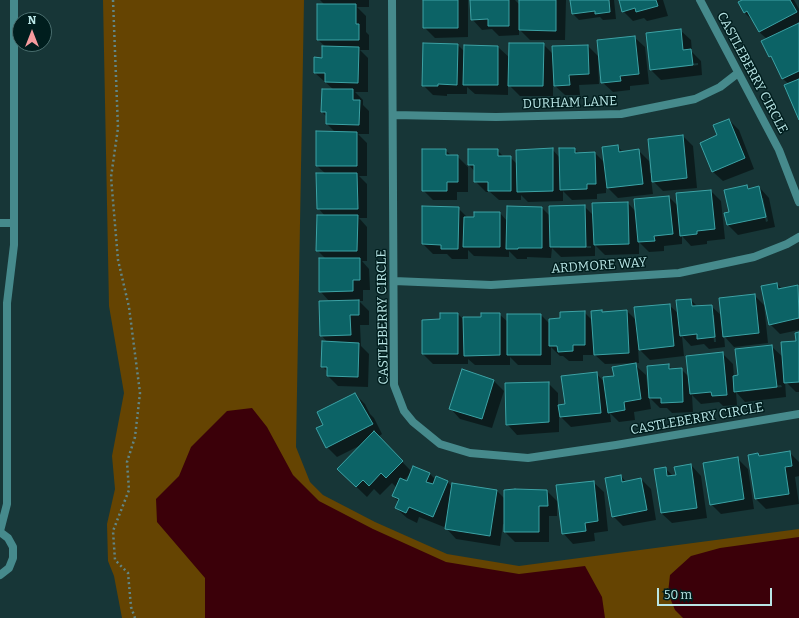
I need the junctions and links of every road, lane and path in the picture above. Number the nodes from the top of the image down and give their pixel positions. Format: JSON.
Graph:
{"nodes":[{"id":1,"x":14,"y":0,"type":"edge"},
{"id":2,"x":113,"y":0,"type":"edge"},
{"id":3,"x":392,"y":0,"type":"edge"},
{"id":4,"x":700,"y":0,"type":"edge"},
{"id":5,"x":738,"y":73,"type":"junction"},
{"id":6,"x":393,"y":115,"type":"junction"},
{"id":7,"x":799,"y":202,"type":"edge"},
{"id":8,"x":0,"y":223,"type":"edge"},
{"id":9,"x":14,"y":223,"type":"junction"},
{"id":10,"x":799,"y":237,"type":"edge"},
{"id":11,"x":394,"y":281,"type":"junction"},
{"id":12,"x":799,"y":414,"type":"edge"},
{"id":13,"x":0,"y":532,"type":"edge"},
{"id":14,"x":0,"y":575,"type":"edge"},
{"id":15,"x":135,"y":618,"type":"edge"}],
"edges":[{"from":1,"to":9,"type":"street"},
{"from":2,"to":15,"type":"path"},
{"from":3,"to":6,"type":"street","name":"CASTLEBERRY CIRCLE"},
{"from":4,"to":5,"type":"street","name":"CASTLEBERRY CIRCLE"},
{"from":5,"to":6,"type":"street","name":"DURHAM LANE"},
{"from":5,"to":7,"type":"street","name":"CASTLEBERRY CIRCLE"},
{"from":6,"to":11,"type":"street","name":"CASTLEBERRY CIRCLE"},
{"from":8,"to":9,"type":"street"},
{"from":9,"to":13,"type":"street"},
{"from":10,"to":11,"type":"street","name":"ARDMORE WAY"},
{"from":11,"to":12,"type":"street","name":"CASTLEBERRY CIRCLE"},
{"from":13,"to":14,"type":"street"}]}
